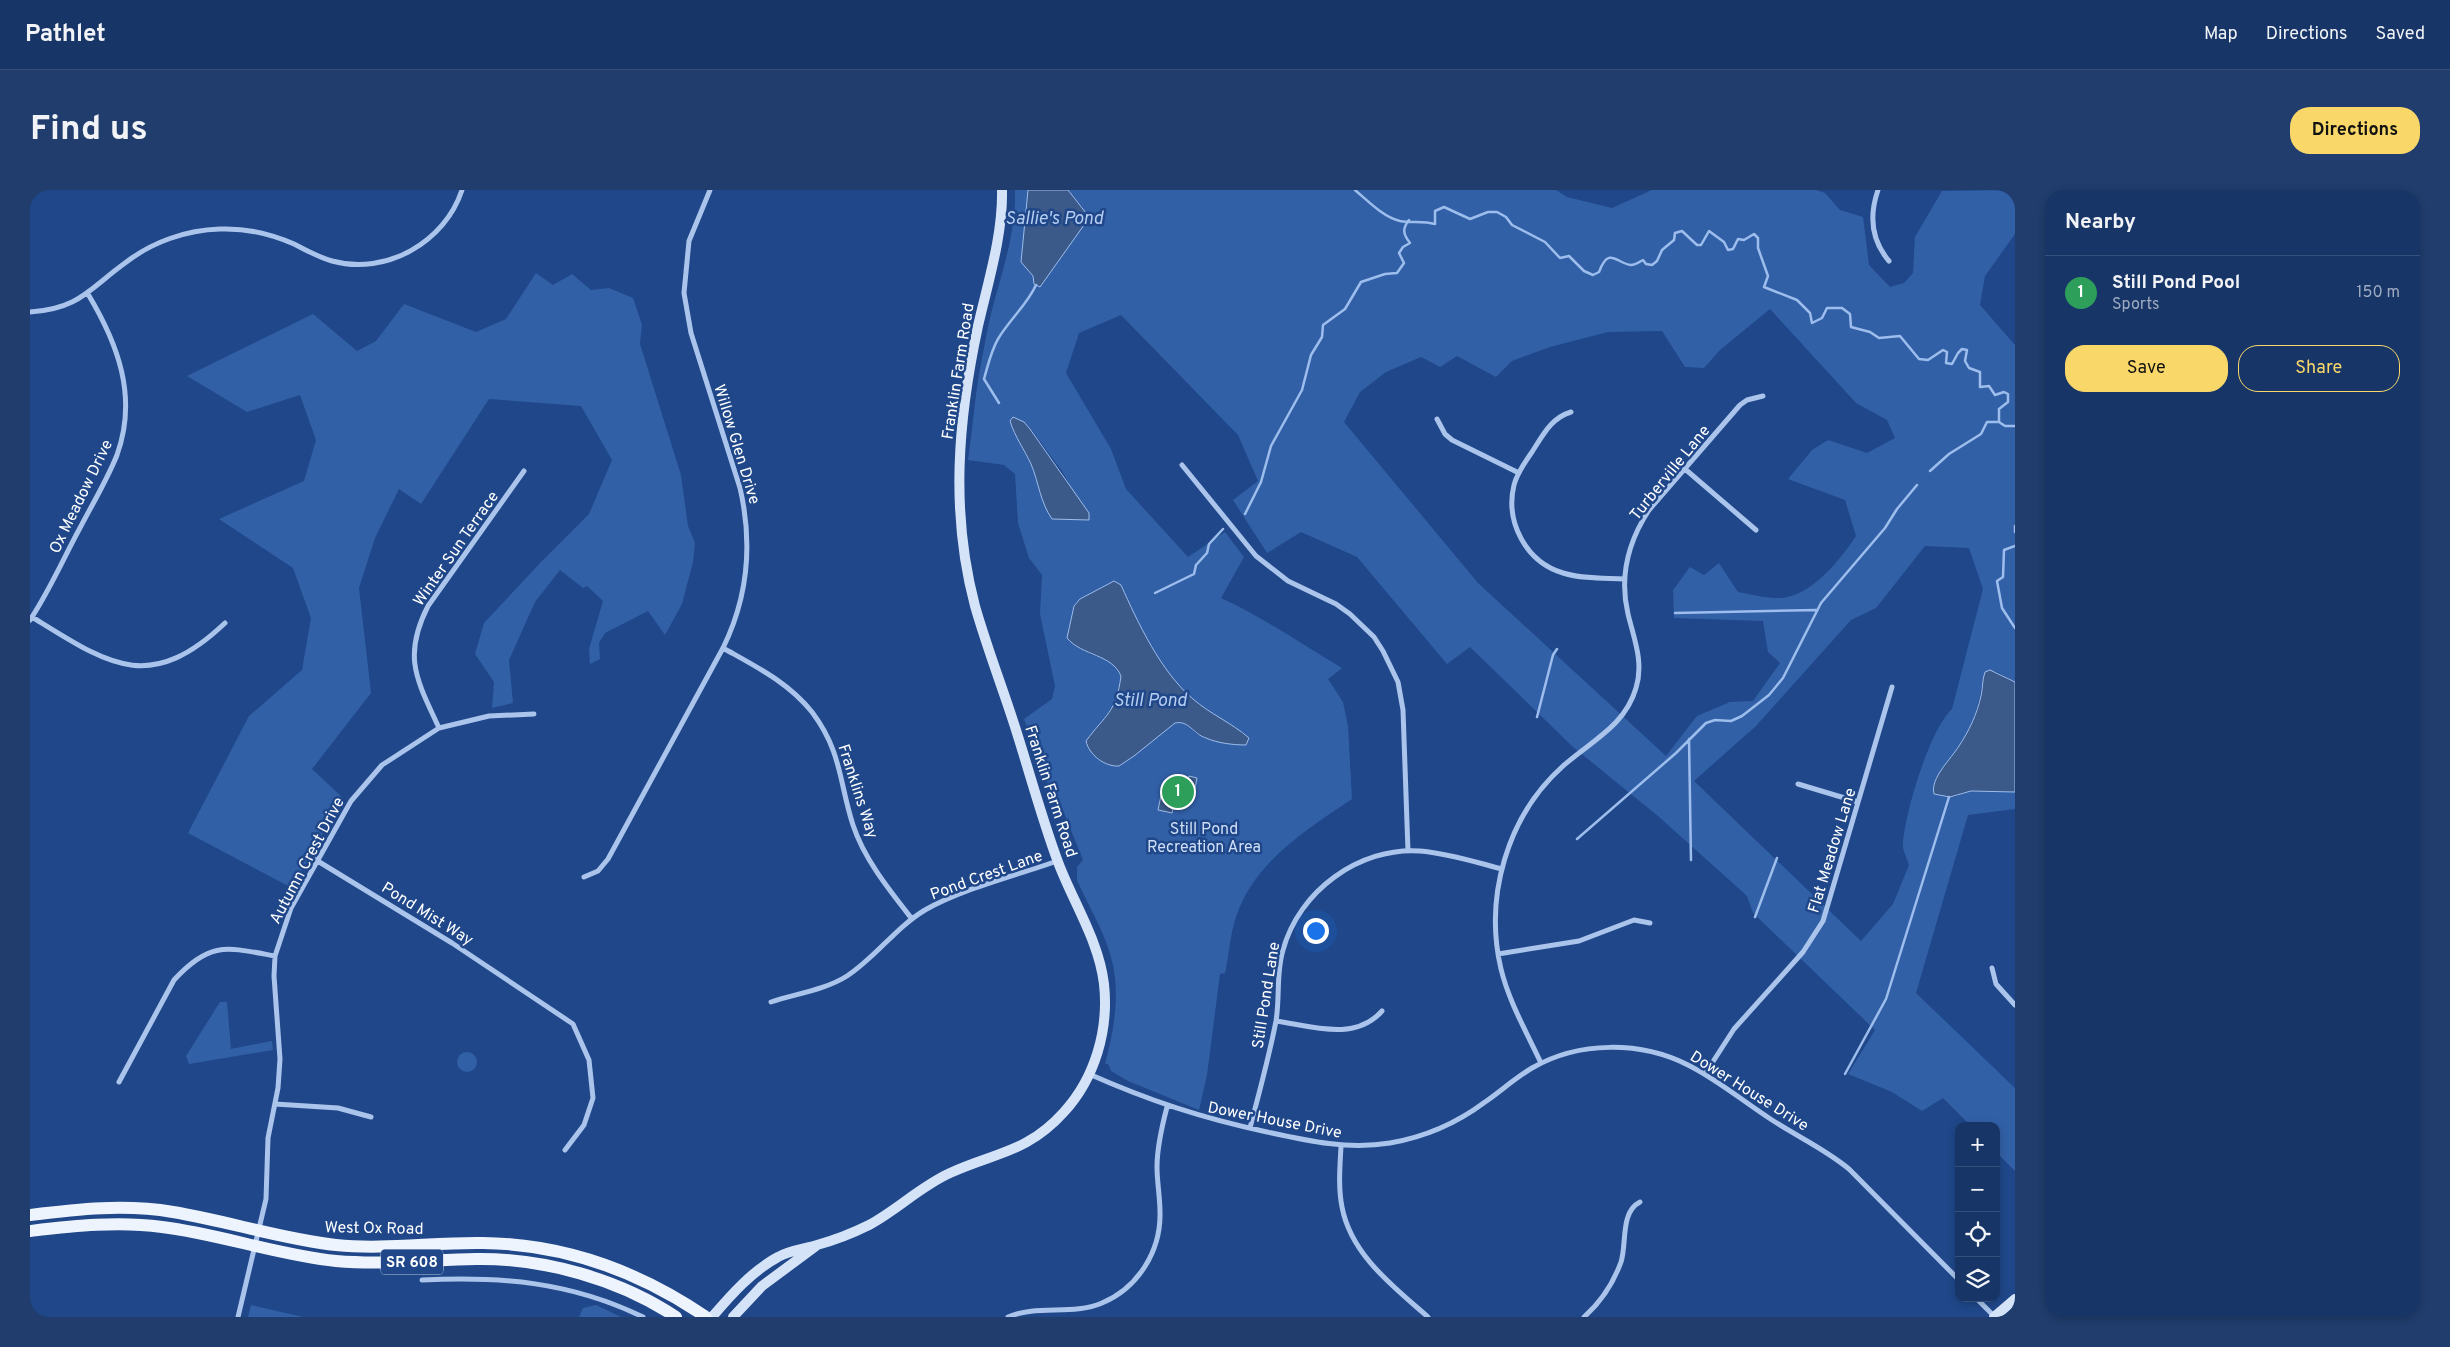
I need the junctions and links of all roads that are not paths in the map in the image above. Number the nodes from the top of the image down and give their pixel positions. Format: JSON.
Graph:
{"nodes":[{"id":1,"x":462,"y":190,"type":"edge"},
{"id":2,"x":710,"y":190,"type":"edge"},
{"id":3,"x":1002,"y":190,"type":"edge"},
{"id":4,"x":1878,"y":190,"type":"edge"},
{"id":5,"x":1889,"y":261,"type":"dead end"},
{"id":6,"x":88,"y":294,"type":"junction"},
{"id":7,"x":30,"y":312,"type":"edge"},
{"id":8,"x":1763,"y":396,"type":"dead end"},
{"id":9,"x":1571,"y":412,"type":"dead end"},
{"id":10,"x":1436,"y":419,"type":"dead end"},
{"id":11,"x":1182,"y":465,"type":"dead end"},
{"id":12,"x":1685,"y":469,"type":"junction"},
{"id":13,"x":524,"y":471,"type":"dead end"},
{"id":14,"x":1518,"y":473,"type":"junction"},
{"id":15,"x":1756,"y":530,"type":"dead end"},
{"id":16,"x":1624,"y":579,"type":"junction"},
{"id":17,"x":31,"y":618,"type":"edge"},
{"id":18,"x":225,"y":623,"type":"dead end"},
{"id":19,"x":723,"y":648,"type":"junction"},
{"id":20,"x":1892,"y":687,"type":"dead end"},
{"id":21,"x":534,"y":714,"type":"dead end"},
{"id":22,"x":438,"y":728,"type":"junction"},
{"id":23,"x":1798,"y":784,"type":"dead end"},
{"id":24,"x":1858,"y":802,"type":"junction"},
{"id":25,"x":1408,"y":851,"type":"junction"},
{"id":26,"x":316,"y":860,"type":"junction"},
{"id":27,"x":1058,"y":861,"type":"junction"},
{"id":28,"x":1502,"y":869,"type":"junction"},
{"id":29,"x":584,"y":877,"type":"dead end"},
{"id":30,"x":912,"y":918,"type":"junction"},
{"id":31,"x":1650,"y":923,"type":"dead end"},
{"id":32,"x":1498,"y":954,"type":"junction"},
{"id":33,"x":275,"y":956,"type":"junction"},
{"id":34,"x":1992,"y":968,"type":"dead end"},
{"id":35,"x":771,"y":1002,"type":"dead end"},
{"id":36,"x":2015,"y":1005,"type":"edge"},
{"id":37,"x":1382,"y":1011,"type":"dead end"},
{"id":38,"x":1276,"y":1021,"type":"junction"},
{"id":39,"x":1541,"y":1063,"type":"junction"},
{"id":40,"x":1089,"y":1074,"type":"junction"},
{"id":41,"x":1704,"y":1074,"type":"junction"},
{"id":42,"x":119,"y":1082,"type":"dead end"},
{"id":43,"x":275,"y":1104,"type":"junction"},
{"id":44,"x":1167,"y":1107,"type":"junction"},
{"id":45,"x":371,"y":1117,"type":"dead end"},
{"id":46,"x":1250,"y":1128,"type":"junction"},
{"id":47,"x":1341,"y":1146,"type":"junction"},
{"id":48,"x":565,"y":1150,"type":"dead end"},
{"id":49,"x":1640,"y":1202,"type":"dead end"},
{"id":50,"x":30,"y":1215,"type":"edge"},
{"id":51,"x":260,"y":1230,"type":"junction"},
{"id":52,"x":30,"y":1231,"type":"edge"},
{"id":53,"x":818,"y":1245,"type":"junction"},
{"id":54,"x":255,"y":1246,"type":"junction"},
{"id":55,"x":1955,"y":1276,"type":"edge"},
{"id":56,"x":422,"y":1280,"type":"dead end"},
{"id":57,"x":2015,"y":1299,"type":"edge"},
{"id":58,"x":1980,"y":1302,"type":"edge"},
{"id":59,"x":238,"y":1317,"type":"edge"},
{"id":60,"x":644,"y":1317,"type":"edge"},
{"id":61,"x":676,"y":1317,"type":"edge"},
{"id":62,"x":706,"y":1317,"type":"edge"},
{"id":63,"x":712,"y":1317,"type":"edge"},
{"id":64,"x":733,"y":1317,"type":"edge"},
{"id":65,"x":1008,"y":1317,"type":"edge"},
{"id":66,"x":1428,"y":1317,"type":"edge"},
{"id":67,"x":1584,"y":1317,"type":"edge"},
{"id":68,"x":1995,"y":1317,"type":"edge"}],
"edges":[{"from":1,"to":6,"type":"street"},
{"from":2,"to":19,"type":"street","name":"Willow Glen Drive"},
{"from":3,"to":27,"type":"street","name":"Franklin Farm Road"},
{"from":4,"to":5,"type":"street"},
{"from":6,"to":7,"type":"street"},
{"from":6,"to":17,"type":"street","name":"Ox Meadow Drive"},
{"from":8,"to":12,"type":"street","name":"Turberville Lane"},
{"from":9,"to":14,"type":"street"},
{"from":10,"to":14,"type":"street"},
{"from":11,"to":25,"type":"street"},
{"from":12,"to":15,"type":"street"},
{"from":12,"to":16,"type":"street","name":"Turberville Lane"},
{"from":13,"to":22,"type":"street","name":"Winter Sun Terrace"},
{"from":14,"to":16,"type":"street"},
{"from":16,"to":28,"type":"street","name":"Turberville Lane"},
{"from":17,"to":18,"type":"street"},
{"from":19,"to":29,"type":"street","name":"Willow Glen Drive"},
{"from":19,"to":30,"type":"street","name":"Franklins Way"},
{"from":20,"to":24,"type":"street","name":"Flat Meadow Lane"},
{"from":21,"to":22,"type":"street","name":"Autumn Crest Drive"},
{"from":22,"to":26,"type":"street","name":"Autumn Crest Drive"},
{"from":23,"to":24,"type":"street"},
{"from":24,"to":41,"type":"street","name":"Flat Meadow Lane"},
{"from":25,"to":28,"type":"street","name":"Still Pond Lane"},
{"from":25,"to":38,"type":"street","name":"Still Pond Lane"},
{"from":26,"to":33,"type":"street","name":"Autumn Crest Drive"},
{"from":26,"to":48,"type":"street","name":"Pond Mist Way"},
{"from":27,"to":30,"type":"street","name":"Pond Crest Lane"},
{"from":27,"to":40,"type":"street","name":"Franklin Farm Road"},
{"from":28,"to":32,"type":"street","name":"Turberville Lane"},
{"from":30,"to":35,"type":"street","name":"Pond Crest Lane"},
{"from":31,"to":32,"type":"street"},
{"from":32,"to":39,"type":"street","name":"Turberville Lane"},
{"from":33,"to":42,"type":"street"},
{"from":33,"to":43,"type":"street","name":"Autumn Crest Drive"},
{"from":34,"to":36,"type":"street"},
{"from":37,"to":38,"type":"street"},
{"from":38,"to":46,"type":"street","name":"Still Pond Lane"},
{"from":39,"to":41,"type":"street","name":"Dower House Drive"},
{"from":39,"to":47,"type":"street","name":"Dower House Drive"},
{"from":40,"to":44,"type":"street","name":"Dower House Drive"},
{"from":40,"to":53,"type":"street","name":"Franklin Farm Road"},
{"from":41,"to":55,"type":"street","name":"Dower House Drive"},
{"from":43,"to":45,"type":"street"},
{"from":43,"to":51,"type":"street","name":"Autumn Crest Drive"},
{"from":44,"to":46,"type":"street","name":"Dower House Drive"},
{"from":44,"to":65,"type":"street"},
{"from":46,"to":47,"type":"street","name":"Dower House Drive"},
{"from":47,"to":66,"type":"street"},
{"from":49,"to":67,"type":"street"},
{"from":50,"to":51,"type":"main road","name":"West Ox Road","number":"SR 608"},
{"from":51,"to":54,"type":"street","name":"Autumn Crest Drive"},
{"from":51,"to":62,"type":"main road","name":"West Ox Road","number":"SR 608"},
{"from":52,"to":54,"type":"main road","name":"West Ox Road","number":"SR 608"},
{"from":53,"to":63,"type":"street","name":"Franklin Farm Road"},
{"from":53,"to":64,"type":"street","name":"Franklin Farm Road"},
{"from":54,"to":59,"type":"street","name":"Autumn Crest Drive"},
{"from":54,"to":61,"type":"main road","name":"West Ox Road","number":"SR 608"},
{"from":56,"to":60,"type":"street"},
{"from":57,"to":68,"type":"street"},
{"from":58,"to":68,"type":"street"}]}
